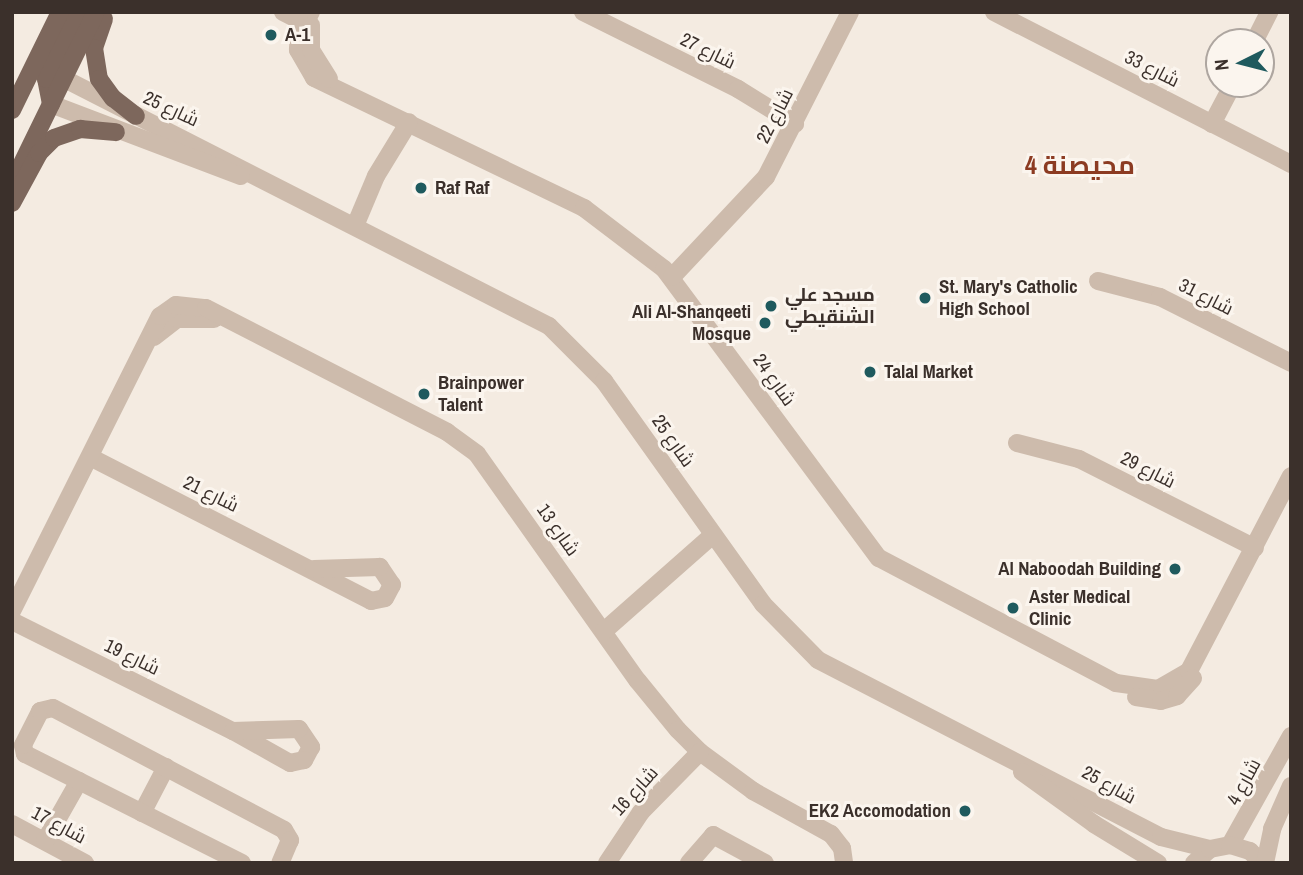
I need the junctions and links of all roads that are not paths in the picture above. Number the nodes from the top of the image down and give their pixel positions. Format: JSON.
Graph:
{"nodes":[{"id":1,"x":60,"y":12,"type":"edge"},
{"id":2,"x":78,"y":12,"type":"edge"},
{"id":3,"x":96,"y":12,"type":"edge"},
{"id":4,"x":107,"y":12,"type":"edge"},
{"id":5,"x":283,"y":12,"type":"edge"},
{"id":6,"x":583,"y":12,"type":"edge"},
{"id":7,"x":850,"y":12,"type":"edge"},
{"id":8,"x":994,"y":12,"type":"edge"},
{"id":9,"x":1269,"y":12,"type":"edge"},
{"id":10,"x":309,"y":15,"type":"edge"},
{"id":11,"x":1261,"y":28,"type":"edge"},
{"id":12,"x":49,"y":71,"type":"junction"},
{"id":13,"x":1226,"y":98,"type":"edge"},
{"id":14,"x":51,"y":104,"type":"junction"},
{"id":15,"x":12,"y":110,"type":"edge"},
{"id":16,"x":136,"y":116,"type":"junction"},
{"id":17,"x":797,"y":119,"type":"junction"},
{"id":18,"x":404,"y":120,"type":"junction"},
{"id":19,"x":1212,"y":124,"type":"junction"},
{"id":20,"x":116,"y":132,"type":"junction"},
{"id":21,"x":1291,"y":164,"type":"edge"},
{"id":22,"x":12,"y":184,"type":"edge"},
{"id":23,"x":289,"y":194,"type":"junction"},
{"id":24,"x":12,"y":203,"type":"edge"},
{"id":25,"x":350,"y":224,"type":"junction"},
{"id":26,"x":668,"y":273,"type":"junction"},
{"id":27,"x":1098,"y":281,"type":"dead end"},
{"id":28,"x":1291,"y":363,"type":"edge"},
{"id":29,"x":1017,"y":443,"type":"dead end"},
{"id":30,"x":90,"y":457,"type":"junction"},
{"id":31,"x":1291,"y":476,"type":"edge"},
{"id":32,"x":718,"y":540,"type":"junction"},
{"id":33,"x":1255,"y":548,"type":"junction"},
{"id":34,"x":314,"y":569,"type":"dead end"},
{"id":35,"x":12,"y":611,"type":"edge"},
{"id":36,"x":12,"y":621,"type":"edge"},
{"id":37,"x":601,"y":626,"type":"junction"},
{"id":38,"x":233,"y":731,"type":"dead end"},
{"id":39,"x":1291,"y":736,"type":"edge"},
{"id":40,"x":991,"y":749,"type":"junction"},
{"id":41,"x":700,"y":752,"type":"junction"},
{"id":42,"x":166,"y":767,"type":"junction"},
{"id":43,"x":82,"y":783,"type":"junction"},
{"id":44,"x":1291,"y":786,"type":"edge"},
{"id":45,"x":142,"y":813,"type":"junction"},
{"id":46,"x":805,"y":823,"type":"junction"},
{"id":47,"x":12,"y":824,"type":"edge"},
{"id":48,"x":48,"y":843,"type":"junction"},
{"id":49,"x":1230,"y":845,"type":"junction"},
{"id":50,"x":1210,"y":849,"type":"junction"},
{"id":51,"x":211,"y":856,"type":"edge"},
{"id":52,"x":85,"y":863,"type":"edge"},
{"id":53,"x":242,"y":863,"type":"edge"},
{"id":54,"x":279,"y":863,"type":"edge"},
{"id":55,"x":607,"y":863,"type":"edge"},
{"id":56,"x":690,"y":863,"type":"edge"},
{"id":57,"x":765,"y":863,"type":"edge"},
{"id":58,"x":833,"y":863,"type":"edge"},
{"id":59,"x":844,"y":863,"type":"edge"},
{"id":60,"x":1158,"y":863,"type":"edge"},
{"id":61,"x":1194,"y":863,"type":"edge"},
{"id":62,"x":1264,"y":863,"type":"edge"}],
"edges":[{"from":1,"to":12,"type":"main road"},
{"from":2,"to":12,"type":"main road"},
{"from":3,"to":12,"type":"main road"},
{"from":4,"to":16,"type":"main road"},
{"from":5,"to":10,"type":"street"},
{"from":6,"to":17,"type":"street","name":"شارع 27"},
{"from":7,"to":17,"type":"street","name":"شارع 22"},
{"from":8,"to":19,"type":"street","name":"شارع 33"},
{"from":9,"to":11,"type":"street"},
{"from":10,"to":18,"type":"street","name":"شارع 24"},
{"from":12,"to":14,"type":"main road"},
{"from":12,"to":15,"type":"main road"},
{"from":12,"to":16,"type":"street","name":"شارع 25"},
{"from":13,"to":19,"type":"street"},
{"from":14,"to":20,"type":"street","name":"شارع 25"},
{"from":14,"to":22,"type":"main road"},
{"from":16,"to":23,"type":"street","name":"شارع 25"},
{"from":17,"to":26,"type":"street","name":"شارع 22"},
{"from":18,"to":25,"type":"street"},
{"from":18,"to":26,"type":"street","name":"شارع 24"},
{"from":19,"to":21,"type":"street","name":"شارع 33"},
{"from":20,"to":23,"type":"street","name":"شارع 25"},
{"from":20,"to":24,"type":"main road"},
{"from":23,"to":25,"type":"street","name":"شارع 25"},
{"from":25,"to":32,"type":"street","name":"شارع 25"},
{"from":26,"to":33,"type":"street","name":"شارع 24"},
{"from":27,"to":28,"type":"street","name":"شارع 31"},
{"from":29,"to":33,"type":"street","name":"شارع 29"},
{"from":30,"to":34,"type":"street","name":"شارع 21"},
{"from":30,"to":35,"type":"street","name":"شارع 13"},
{"from":30,"to":37,"type":"street","name":"شارع 13"},
{"from":31,"to":33,"type":"street","name":"شارع 24"},
{"from":32,"to":37,"type":"street"},
{"from":32,"to":40,"type":"street","name":"شارع 25"},
{"from":36,"to":38,"type":"street","name":"شارع 19"},
{"from":37,"to":41,"type":"street","name":"شارع 13"},
{"from":39,"to":49,"type":"street","name":"شارع 4"},
{"from":40,"to":50,"type":"street","name":"شارع 25"},
{"from":40,"to":60,"type":"street","name":"شارع 25"},
{"from":41,"to":46,"type":"street","name":"شارع 13"},
{"from":41,"to":55,"type":"street","name":"شارع 16"},
{"from":42,"to":43,"type":"street"},
{"from":42,"to":45,"type":"street"},
{"from":42,"to":54,"type":"street"},
{"from":43,"to":45,"type":"street"},
{"from":43,"to":48,"type":"street"},
{"from":44,"to":62,"type":"street"},
{"from":45,"to":51,"type":"street"},
{"from":46,"to":58,"type":"street","name":"شارع 13"},
{"from":46,"to":59,"type":"street","name":"شارع 13"},
{"from":47,"to":48,"type":"street","name":"شارع 17"},
{"from":48,"to":52,"type":"street","name":"شارع 17"},
{"from":49,"to":50,"type":"street"},
{"from":49,"to":62,"type":"street"},
{"from":50,"to":61,"type":"street"},
{"from":51,"to":53,"type":"street"},
{"from":56,"to":57,"type":"street"}]}
